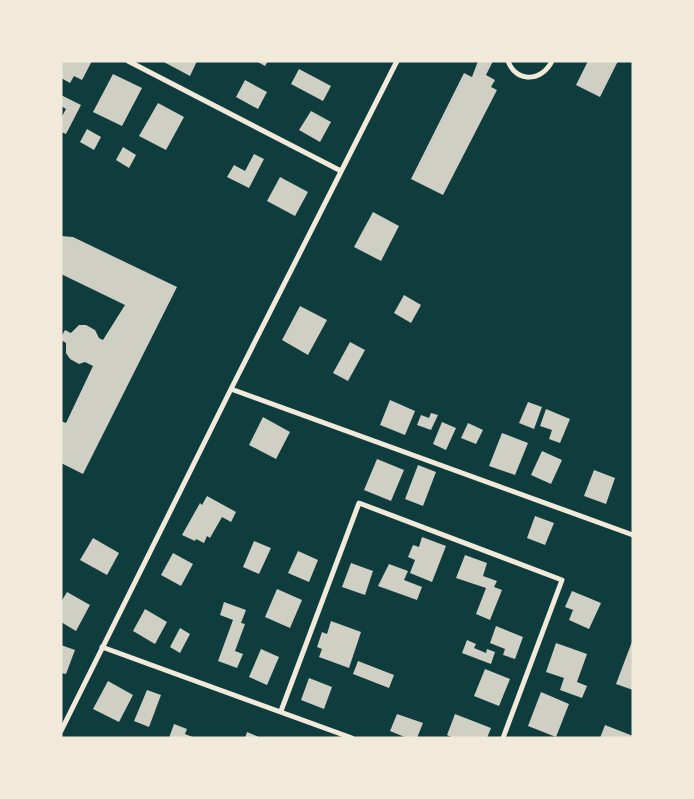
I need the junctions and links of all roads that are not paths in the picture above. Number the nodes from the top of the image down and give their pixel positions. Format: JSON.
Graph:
{"nodes":[{"id":1,"x":128,"y":61,"type":"edge"},
{"id":2,"x":397,"y":61,"type":"edge"},
{"id":3,"x":508,"y":61,"type":"edge"},
{"id":4,"x":552,"y":61,"type":"edge"},
{"id":5,"x":341,"y":171,"type":"junction"},
{"id":6,"x":230,"y":389,"type":"junction"},
{"id":7,"x":633,"y":534,"type":"edge"},
{"id":8,"x":102,"y":647,"type":"junction"},
{"id":9,"x":281,"y":711,"type":"junction"},
{"id":10,"x":61,"y":730,"type":"edge"},
{"id":11,"x":352,"y":738,"type":"edge"},
{"id":12,"x":503,"y":738,"type":"edge"}],
"edges":[{"from":1,"to":5,"type":"street"},
{"from":2,"to":5,"type":"street"},
{"from":3,"to":4,"type":"street"},
{"from":5,"to":6,"type":"street"},
{"from":6,"to":7,"type":"street"},
{"from":6,"to":8,"type":"street"},
{"from":8,"to":9,"type":"street"},
{"from":8,"to":10,"type":"street"},
{"from":9,"to":11,"type":"street"},
{"from":9,"to":12,"type":"street"}]}
